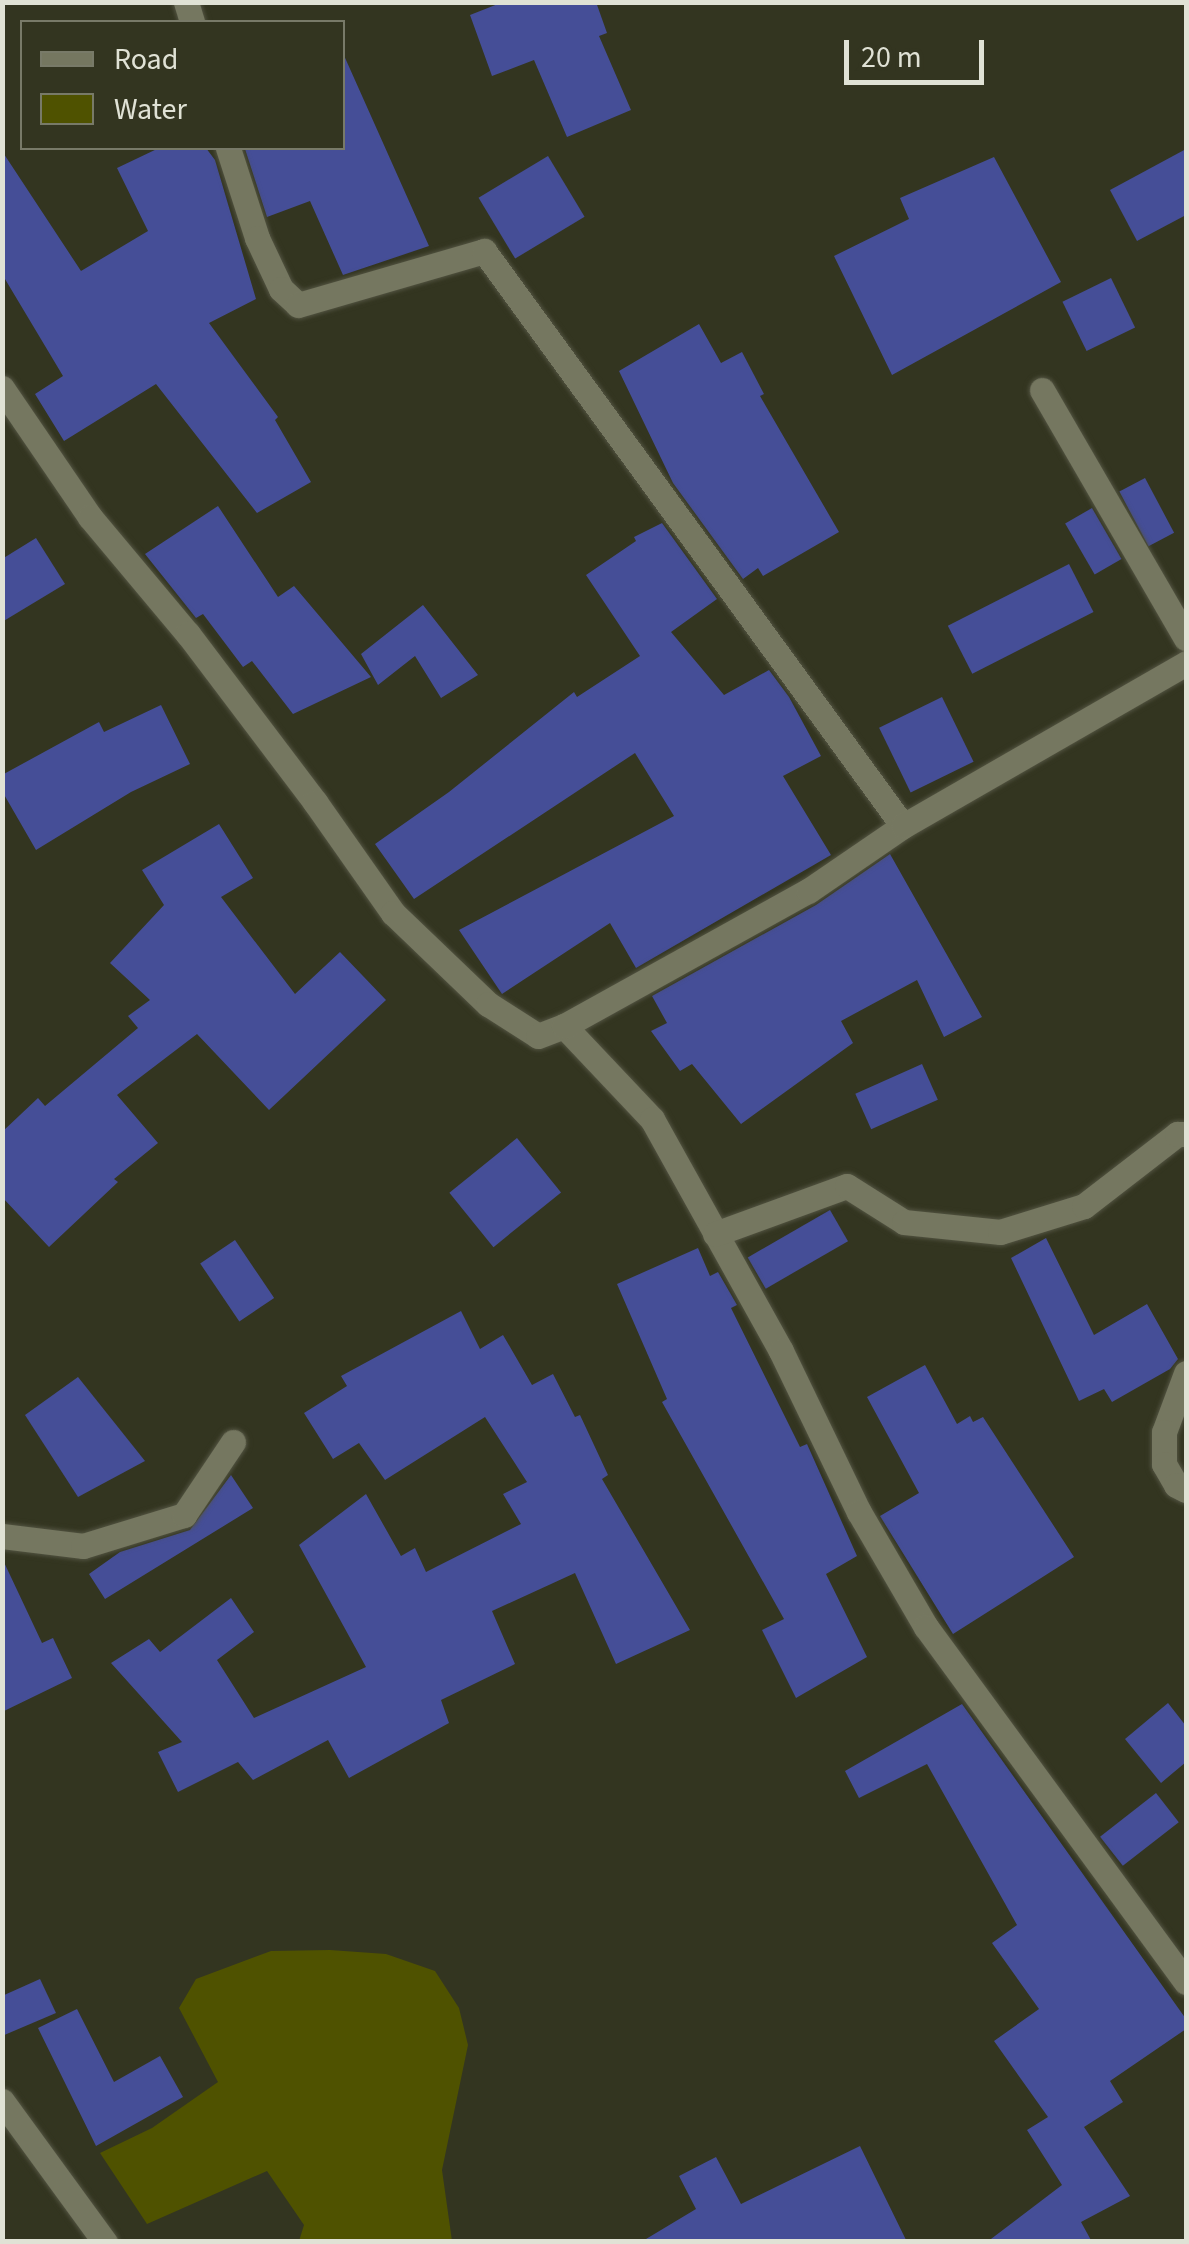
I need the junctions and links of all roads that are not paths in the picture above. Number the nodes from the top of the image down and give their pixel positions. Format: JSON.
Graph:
{"nodes":[{"id":1,"x":229,"y":150,"type":"edge"},
{"id":2,"x":2,"y":388,"type":"edge"},
{"id":3,"x":1042,"y":390,"type":"dead end"},
{"id":4,"x":1186,"y":638,"type":"edge"},
{"id":5,"x":1186,"y":663,"type":"edge"},
{"id":6,"x":904,"y":826,"type":"junction"},
{"id":7,"x":564,"y":1026,"type":"junction"},
{"id":8,"x":1186,"y":1134,"type":"edge"},
{"id":9,"x":715,"y":1234,"type":"junction"},
{"id":10,"x":1186,"y":1372,"type":"edge"},
{"id":11,"x":232,"y":1442,"type":"dead end"},
{"id":12,"x":1186,"y":1490,"type":"edge"},
{"id":13,"x":2,"y":1536,"type":"edge"},
{"id":14,"x":1186,"y":1982,"type":"edge"},
{"id":15,"x":2,"y":2101,"type":"edge"},
{"id":16,"x":105,"y":2242,"type":"edge"}],
"edges":[{"from":1,"to":6,"type":"street"},
{"from":2,"to":7,"type":"street"},
{"from":3,"to":4,"type":"street"},
{"from":5,"to":6,"type":"street"},
{"from":6,"to":7,"type":"street"},
{"from":7,"to":9,"type":"street"},
{"from":8,"to":9,"type":"street"},
{"from":9,"to":14,"type":"street"},
{"from":10,"to":12,"type":"street"},
{"from":11,"to":13,"type":"street"},
{"from":15,"to":16,"type":"street"}]}
